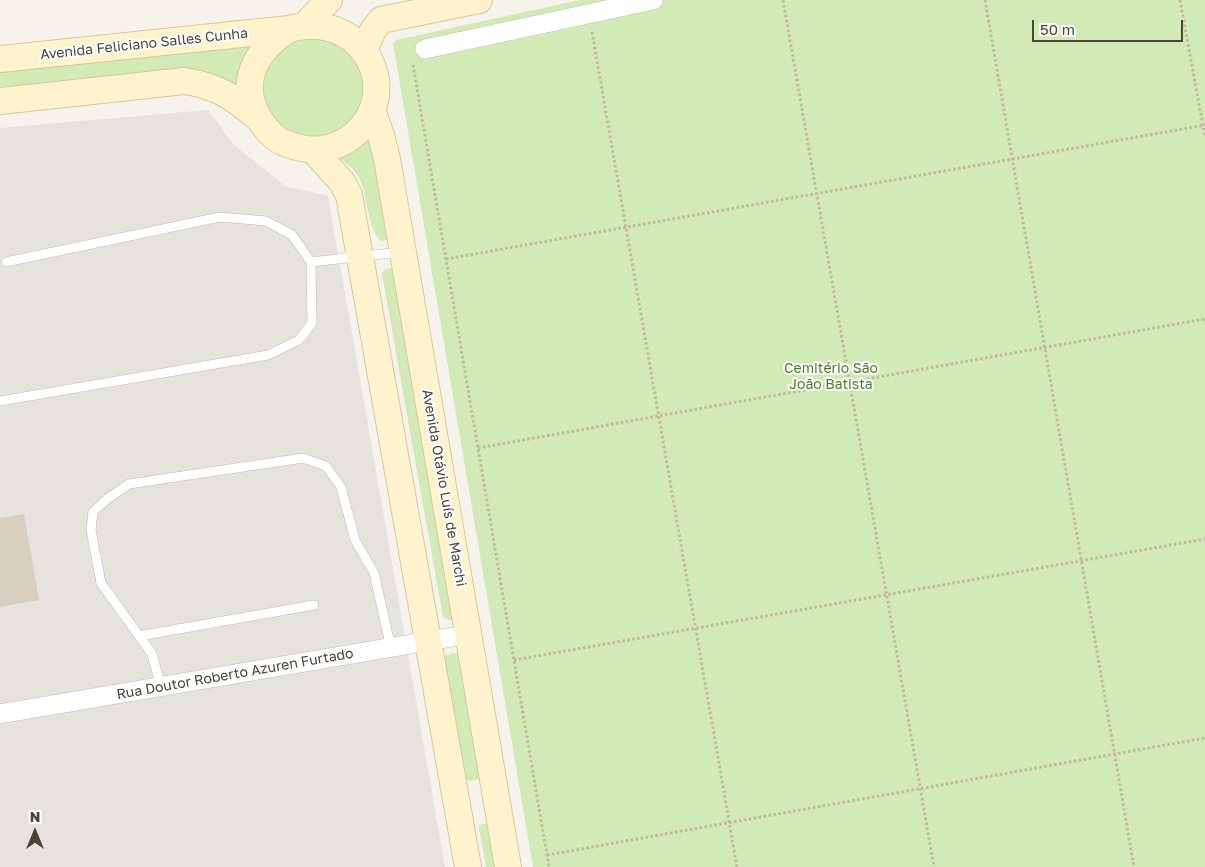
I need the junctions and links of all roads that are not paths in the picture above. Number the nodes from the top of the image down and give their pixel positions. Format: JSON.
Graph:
{"nodes":[{"id":1,"x":479,"y":0,"type":"edge"},
{"id":2,"x":652,"y":0,"type":"edge"},
{"id":3,"x":378,"y":10,"type":"edge"},
{"id":4,"x":312,"y":13,"type":"edge"},
{"id":5,"x":425,"y":49,"type":"road end"},
{"id":6,"x":364,"y":51,"type":"junction"},
{"id":7,"x":0,"y":59,"type":"edge"},
{"id":8,"x":0,"y":101,"type":"edge"},
{"id":9,"x":372,"y":110,"type":"junction"},
{"id":10,"x":258,"y":118,"type":"junction"},
{"id":11,"x":313,"y":150,"type":"junction"},
{"id":12,"x":403,"y":251,"type":"junction"},
{"id":13,"x":359,"y":256,"type":"junction"},
{"id":14,"x":6,"y":262,"type":"dead end"},
{"id":15,"x":311,"y":262,"type":"junction"},
{"id":16,"x":0,"y":401,"type":"edge"},
{"id":17,"x":314,"y":605,"type":"dead end"},
{"id":18,"x":470,"y":634,"type":"junction"},
{"id":19,"x":140,"y":636,"type":"junction"},
{"id":20,"x":430,"y":641,"type":"junction"},
{"id":21,"x":390,"y":648,"type":"junction"},
{"id":22,"x":161,"y":687,"type":"junction"},
{"id":23,"x":0,"y":714,"type":"edge"},
{"id":24,"x":495,"y":793,"type":"junction"},
{"id":25,"x":456,"y":800,"type":"junction"},
{"id":26,"x":468,"y":867,"type":"edge"},
{"id":27,"x":508,"y":867,"type":"edge"}],
"edges":[{"from":1,"to":3,"type":"main road"},
{"from":2,"to":5,"type":"street"},
{"from":3,"to":6,"type":"main road"},
{"from":4,"to":6,"type":"main road"},
{"from":4,"to":7,"type":"main road","name":"Avenida Feliciano Salles Cunha"},
{"from":4,"to":10,"type":"main road"},
{"from":6,"to":9,"type":"main road"},
{"from":8,"to":10,"type":"main road"},
{"from":9,"to":11,"type":"main road"},
{"from":9,"to":12,"type":"main road","name":"Avenida Otávio Luís de Marchi"},
{"from":10,"to":11,"type":"main road"},
{"from":11,"to":13,"type":"main road"},
{"from":12,"to":13,"type":"lane"},
{"from":12,"to":18,"type":"main road","name":"Avenida Otávio Luís de Marchi"},
{"from":13,"to":15,"type":"lane"},
{"from":13,"to":20,"type":"main road"},
{"from":14,"to":15,"type":"lane"},
{"from":15,"to":16,"type":"lane"},
{"from":17,"to":19,"type":"lane"},
{"from":18,"to":20,"type":"street","name":"Rua Doutor Roberto Azuren Furtado"},
{"from":18,"to":24,"type":"main road","name":"Avenida Otávio Luís de Marchi"},
{"from":19,"to":21,"type":"lane"},
{"from":19,"to":22,"type":"lane"},
{"from":20,"to":21,"type":"street","name":"Rua Doutor Roberto Azuren Furtado"},
{"from":20,"to":25,"type":"main road"},
{"from":21,"to":22,"type":"street","name":"Rua Doutor Roberto Azuren Furtado"},
{"from":22,"to":23,"type":"street","name":"Rua Doutor Roberto Azuren Furtado"},
{"from":24,"to":25,"type":"main road"},
{"from":24,"to":27,"type":"main road","name":"Avenida Otávio Luís de Marchi"},
{"from":25,"to":26,"type":"main road"}]}
